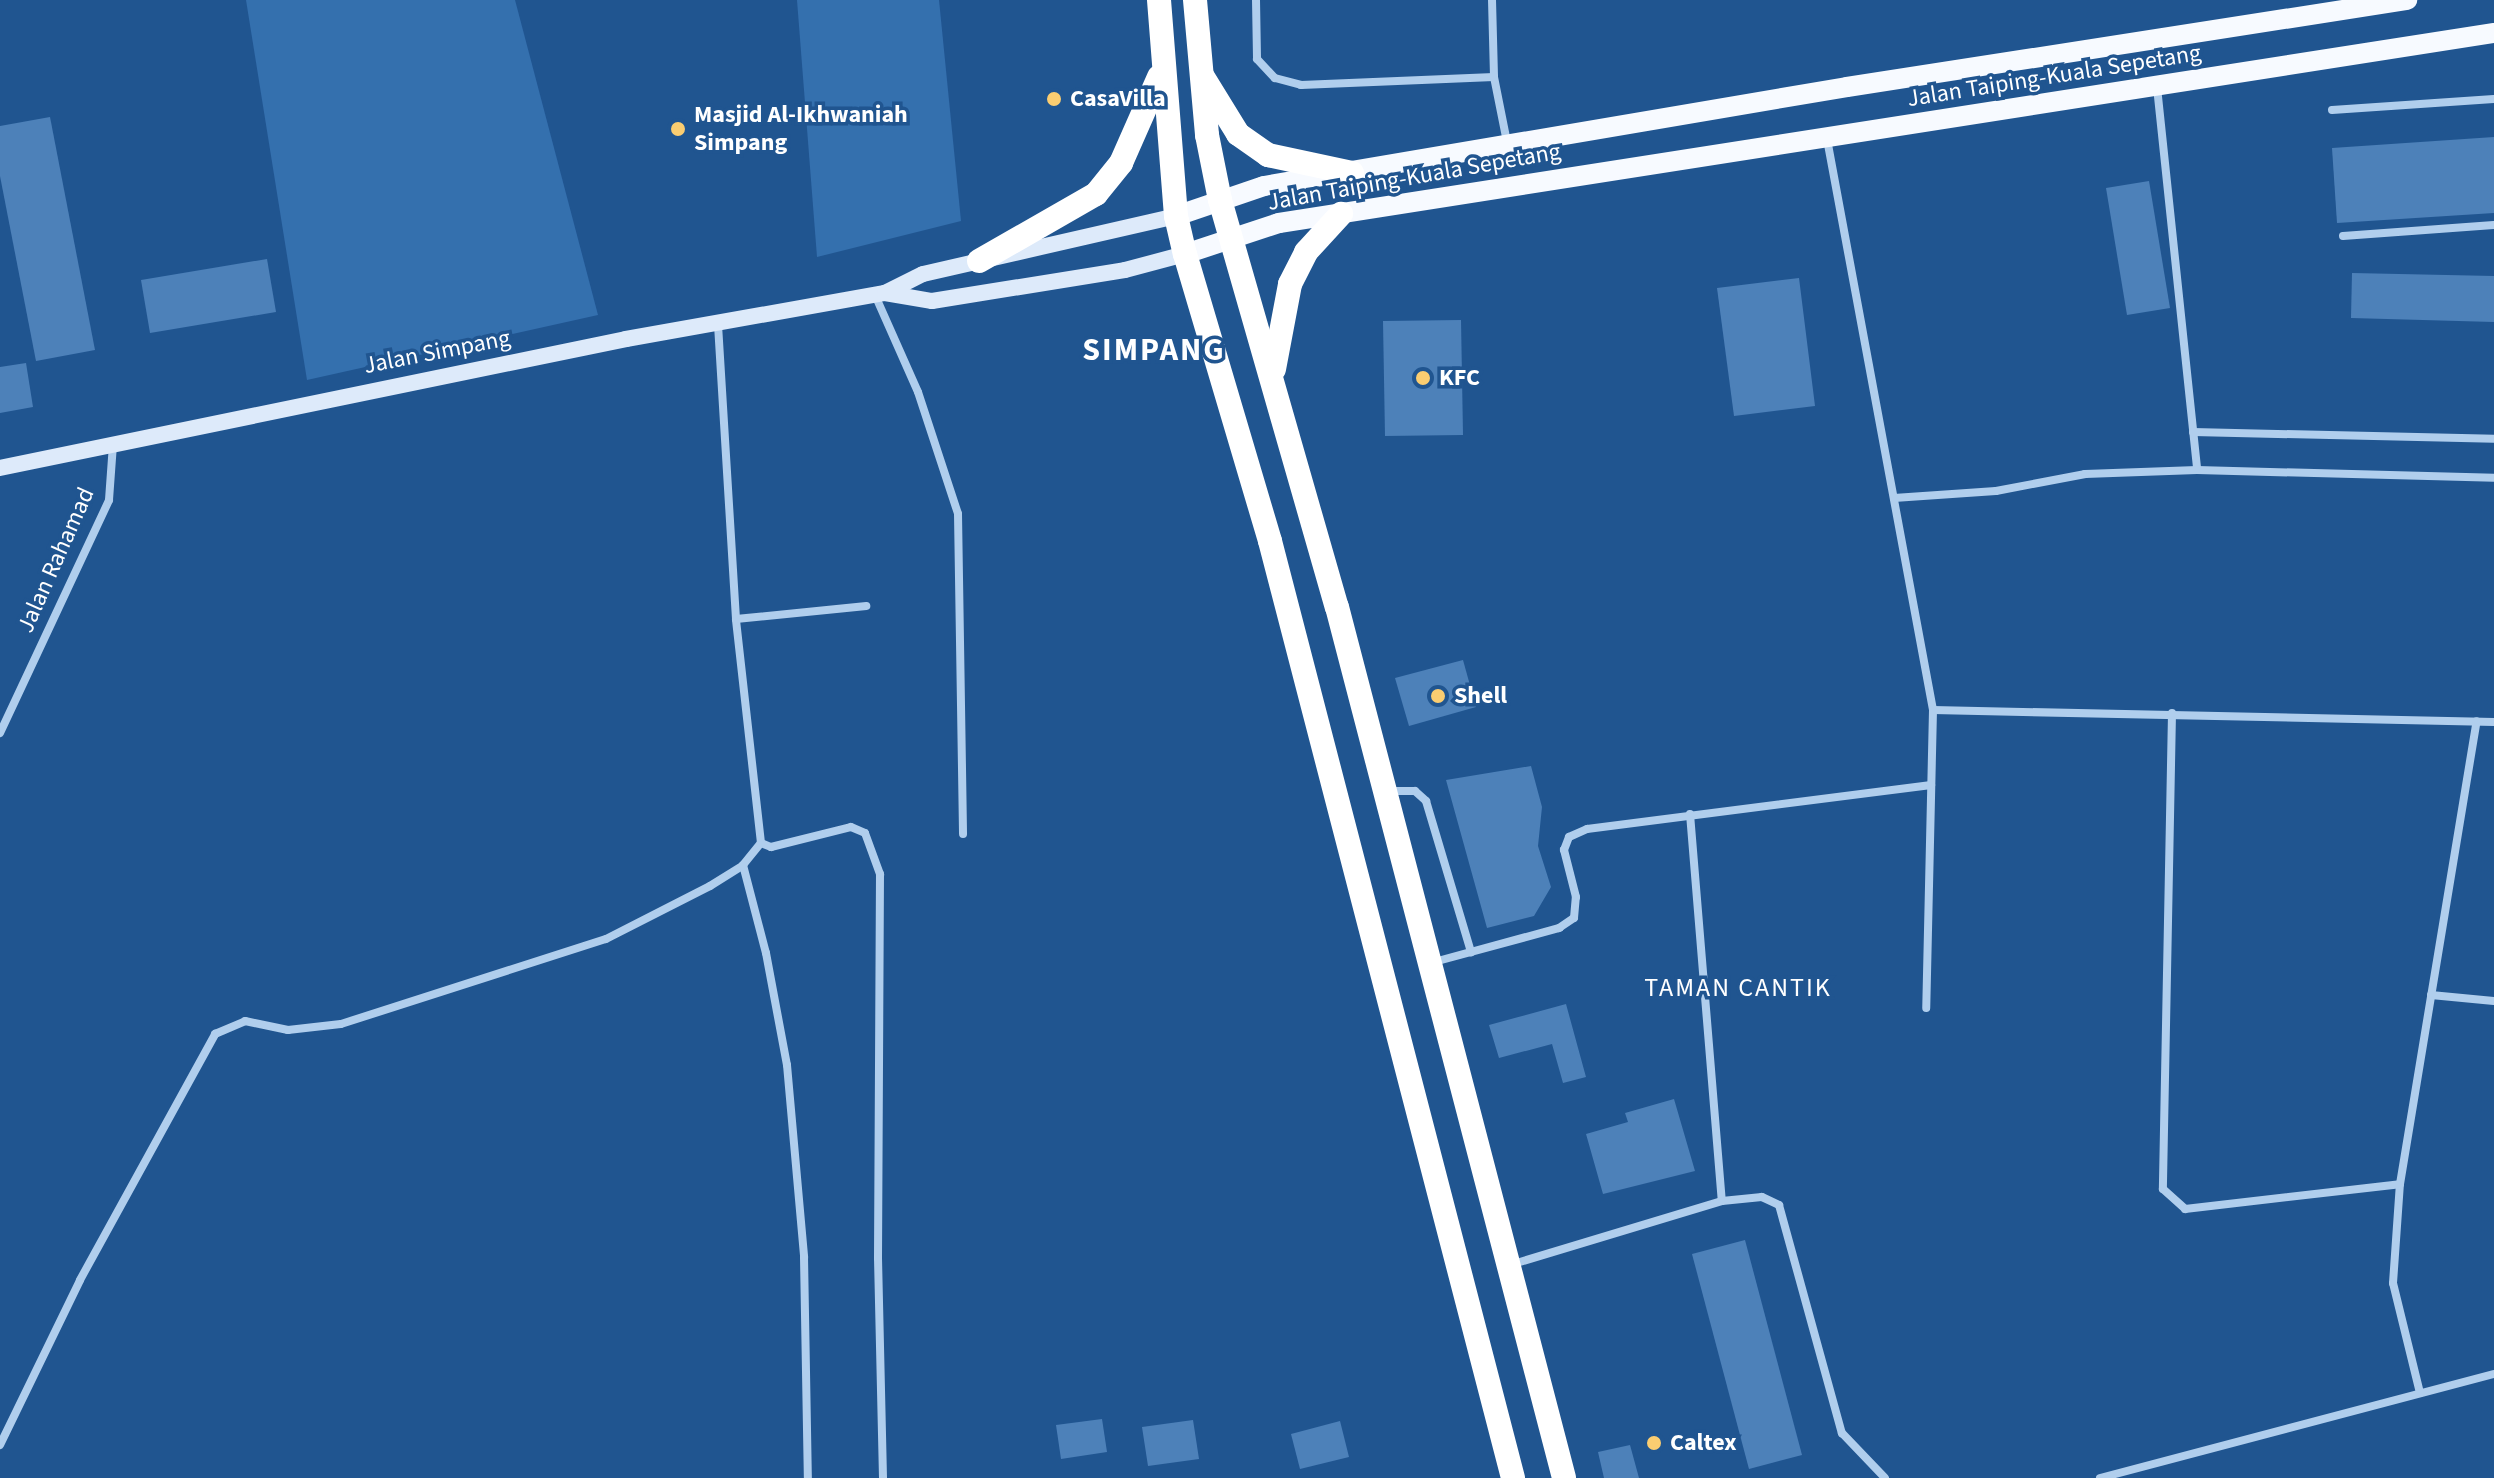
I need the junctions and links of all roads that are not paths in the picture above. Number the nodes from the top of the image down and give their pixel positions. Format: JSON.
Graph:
{"nodes":[{"id":1,"x":1159,"y":0,"type":"edge"},
{"id":2,"x":1195,"y":0,"type":"edge"},
{"id":3,"x":1256,"y":0,"type":"edge"},
{"id":4,"x":1492,"y":0,"type":"edge"},
{"id":5,"x":2407,"y":0,"type":"edge"},
{"id":6,"x":2494,"y":33,"type":"edge"},
{"id":7,"x":1162,"y":69,"type":"junction"},
{"id":8,"x":1200,"y":71,"type":"junction"},
{"id":9,"x":1494,"y":77,"type":"junction"},
{"id":10,"x":2157,"y":86,"type":"junction"},
{"id":11,"x":2494,"y":99,"type":"edge"},
{"id":12,"x":2332,"y":110,"type":"dead end"},
{"id":13,"x":1827,"y":138,"type":"junction"},
{"id":14,"x":1507,"y":146,"type":"junction"},
{"id":15,"x":1352,"y":173,"type":"junction"},
{"id":16,"x":1220,"y":200,"type":"junction"},
{"id":17,"x":1341,"y":214,"type":"junction"},
{"id":18,"x":1176,"y":216,"type":"junction"},
{"id":19,"x":2494,"y":225,"type":"edge"},
{"id":20,"x":2343,"y":236,"type":"dead end"},
{"id":21,"x":1232,"y":239,"type":"junction"},
{"id":22,"x":1185,"y":254,"type":"junction"},
{"id":23,"x":979,"y":261,"type":"junction"},
{"id":24,"x":880,"y":294,"type":"junction"},
{"id":25,"x":718,"y":323,"type":"junction"},
{"id":26,"x":1272,"y":379,"type":"junction"},
{"id":27,"x":2193,"y":432,"type":"junction"},
{"id":28,"x":2494,"y":439,"type":"edge"},
{"id":29,"x":113,"y":444,"type":"junction"},
{"id":30,"x":0,"y":468,"type":"edge"},
{"id":31,"x":2197,"y":470,"type":"junction"},
{"id":32,"x":2494,"y":478,"type":"edge"},
{"id":33,"x":1894,"y":498,"type":"junction"},
{"id":34,"x":866,"y":606,"type":"dead end"},
{"id":35,"x":736,"y":619,"type":"junction"},
{"id":36,"x":1933,"y":710,"type":"junction"},
{"id":37,"x":2172,"y":713,"type":"junction"},
{"id":38,"x":2477,"y":721,"type":"junction"},
{"id":39,"x":2494,"y":722,"type":"edge"},
{"id":40,"x":0,"y":733,"type":"edge"},
{"id":41,"x":1931,"y":785,"type":"junction"},
{"id":42,"x":1384,"y":792,"type":"junction"},
{"id":43,"x":1690,"y":814,"type":"junction"},
{"id":44,"x":963,"y":834,"type":"dead end"},
{"id":45,"x":761,"y":843,"type":"junction"},
{"id":46,"x":743,"y":865,"type":"junction"},
{"id":47,"x":1471,"y":952,"type":"junction"},
{"id":48,"x":1429,"y":964,"type":"junction"},
{"id":49,"x":2431,"y":995,"type":"junction"},
{"id":50,"x":2494,"y":1001,"type":"edge"},
{"id":51,"x":1926,"y":1008,"type":"dead end"},
{"id":52,"x":2400,"y":1184,"type":"junction"},
{"id":53,"x":1722,"y":1201,"type":"junction"},
{"id":54,"x":1508,"y":1265,"type":"junction"},
{"id":55,"x":2494,"y":1374,"type":"edge"},
{"id":56,"x":2420,"y":1393,"type":"junction"},
{"id":57,"x":11,"y":1414,"type":"junction"},
{"id":58,"x":0,"y":1417,"type":"edge"},
{"id":59,"x":0,"y":1445,"type":"edge"},
{"id":60,"x":808,"y":1478,"type":"edge"},
{"id":61,"x":883,"y":1478,"type":"edge"},
{"id":62,"x":1513,"y":1478,"type":"edge"},
{"id":63,"x":1564,"y":1478,"type":"edge"},
{"id":64,"x":1885,"y":1478,"type":"edge"},
{"id":65,"x":2100,"y":1478,"type":"edge"}],
"edges":[{"from":1,"to":7,"type":"highway"},
{"from":2,"to":8,"type":"highway"},
{"from":3,"to":9,"type":"street"},
{"from":4,"to":9,"type":"street"},
{"from":5,"to":14,"type":"main road","name":"Jalan Taiping-Kuala Sepetang"},
{"from":6,"to":10,"type":"main road","name":"Jalan Taiping-Kuala Sepetang"},
{"from":7,"to":18,"type":"highway"},
{"from":7,"to":23,"type":"highway"},
{"from":8,"to":15,"type":"highway"},
{"from":8,"to":16,"type":"highway"},
{"from":9,"to":14,"type":"street"},
{"from":10,"to":13,"type":"main road","name":"Jalan Taiping-Kuala Sepetang"},
{"from":10,"to":27,"type":"street"},
{"from":11,"to":12,"type":"street"},
{"from":13,"to":17,"type":"main road","name":"Jalan Taiping-Kuala Sepetang"},
{"from":13,"to":33,"type":"street"},
{"from":14,"to":15,"type":"main road","name":"Jalan Taiping-Kuala Sepetang"},
{"from":15,"to":16,"type":"main road","name":"Jalan Taiping-Kuala Sepetang"},
{"from":16,"to":18,"type":"main road","name":"Jalan Taiping-Kuala Sepetang"},
{"from":16,"to":21,"type":"highway"},
{"from":17,"to":21,"type":"main road","name":"Jalan Taiping-Kuala Sepetang"},
{"from":17,"to":26,"type":"highway"},
{"from":18,"to":22,"type":"highway"},
{"from":18,"to":23,"type":"main road","name":"Jalan Taiping-Kuala Sepetang"},
{"from":19,"to":20,"type":"street"},
{"from":21,"to":22,"type":"main road","name":"Jalan Taiping-Kuala Sepetang"},
{"from":21,"to":26,"type":"highway"},
{"from":22,"to":24,"type":"main road","name":"Jalan Taiping-Kuala Sepetang"},
{"from":22,"to":62,"type":"highway"},
{"from":23,"to":24,"type":"main road","name":"Jalan Taiping-Kuala Sepetang"},
{"from":24,"to":25,"type":"main road","name":"Jalan Simpang"},
{"from":24,"to":44,"type":"street"},
{"from":25,"to":29,"type":"main road","name":"Jalan Simpang"},
{"from":25,"to":35,"type":"street"},
{"from":26,"to":42,"type":"highway"},
{"from":27,"to":28,"type":"street"},
{"from":27,"to":31,"type":"street"},
{"from":29,"to":30,"type":"main road","name":"Jalan Simpang"},
{"from":29,"to":40,"type":"street","name":"Jalan Rahamad"},
{"from":31,"to":32,"type":"street"},
{"from":31,"to":33,"type":"street"},
{"from":33,"to":36,"type":"street"},
{"from":34,"to":35,"type":"street"},
{"from":35,"to":45,"type":"street"},
{"from":36,"to":37,"type":"street"},
{"from":36,"to":41,"type":"street"},
{"from":37,"to":38,"type":"street"},
{"from":37,"to":52,"type":"street"},
{"from":38,"to":39,"type":"street"},
{"from":38,"to":49,"type":"street"},
{"from":41,"to":43,"type":"street"},
{"from":41,"to":51,"type":"street"},
{"from":42,"to":47,"type":"street"},
{"from":42,"to":48,"type":"highway"},
{"from":43,"to":47,"type":"street"},
{"from":43,"to":53,"type":"street"},
{"from":45,"to":46,"type":"street"},
{"from":45,"to":61,"type":"street"},
{"from":46,"to":57,"type":"street"},
{"from":46,"to":60,"type":"street"},
{"from":47,"to":48,"type":"street"},
{"from":48,"to":54,"type":"highway"},
{"from":49,"to":50,"type":"street"},
{"from":49,"to":52,"type":"street"},
{"from":52,"to":56,"type":"street"},
{"from":53,"to":54,"type":"street"},
{"from":53,"to":64,"type":"street"},
{"from":54,"to":63,"type":"highway"},
{"from":55,"to":56,"type":"street"},
{"from":56,"to":65,"type":"street"},
{"from":57,"to":58,"type":"street"},
{"from":57,"to":59,"type":"street"}]}
